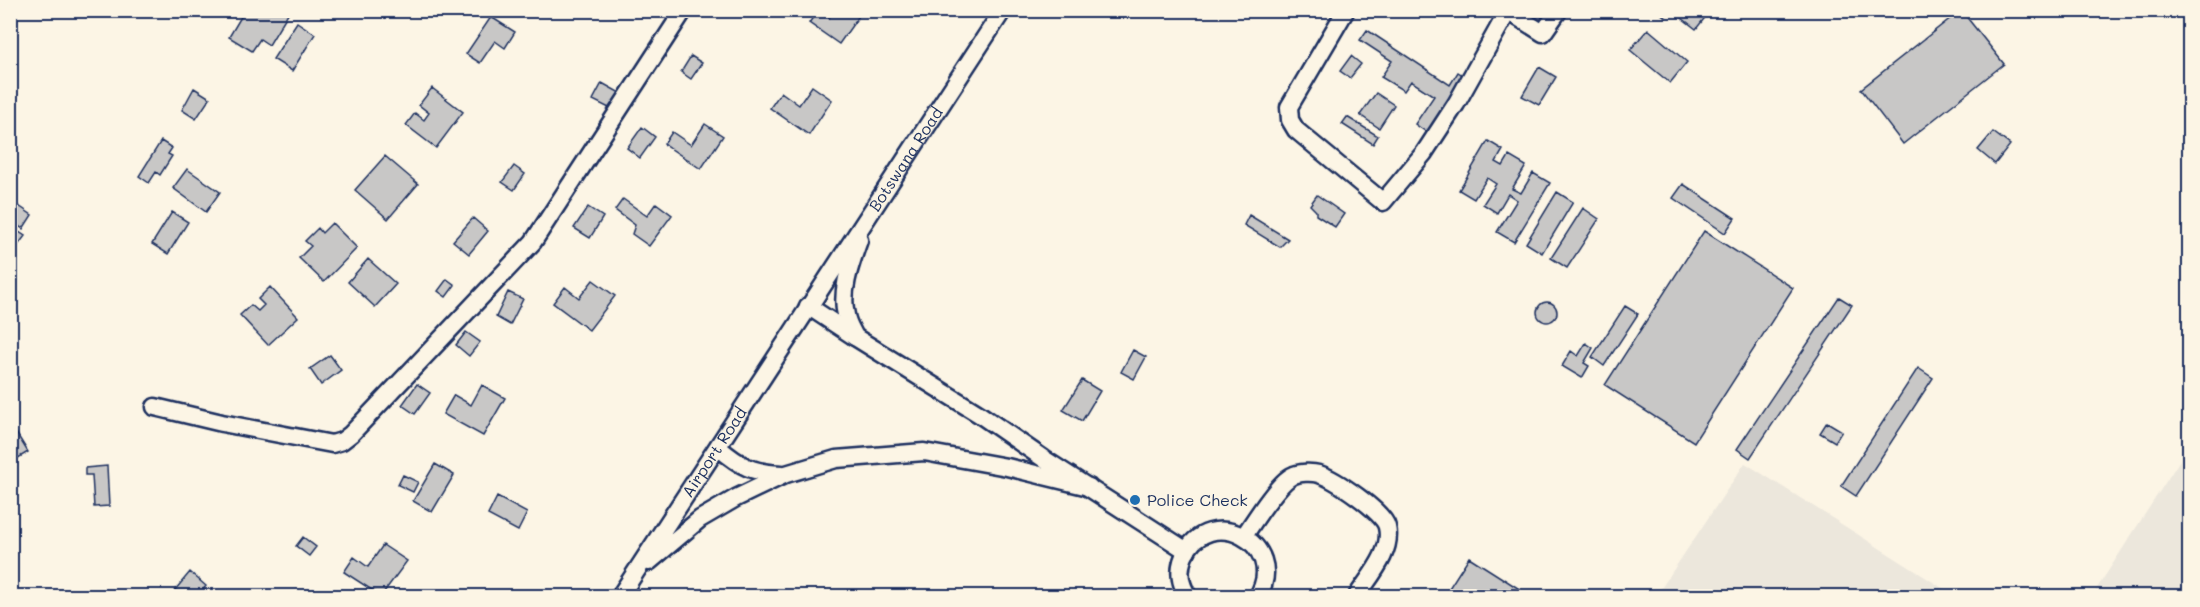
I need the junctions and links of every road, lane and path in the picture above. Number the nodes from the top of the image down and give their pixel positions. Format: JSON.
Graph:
{"nodes":[{"id":1,"x":684,"y":10,"type":"edge"},
{"id":2,"x":1003,"y":10,"type":"edge"},
{"id":3,"x":1346,"y":10,"type":"edge"},
{"id":4,"x":1558,"y":10,"type":"edge"},
{"id":5,"x":1507,"y":11,"type":"edge"},
{"id":6,"x":868,"y":214,"type":"junction"},
{"id":7,"x":808,"y":306,"type":"junction"},
{"id":8,"x":855,"y":337,"type":"junction"},
{"id":9,"x":155,"y":407,"type":"dead end"},
{"id":10,"x":718,"y":448,"type":"junction"},
{"id":11,"x":786,"y":474,"type":"junction"},
{"id":12,"x":1089,"y":487,"type":"junction"},
{"id":13,"x":1244,"y":536,"type":"junction"},
{"id":14,"x":1187,"y":550,"type":"junction"},
{"id":15,"x":634,"y":575,"type":"junction"},
{"id":16,"x":620,"y":597,"type":"edge"},
{"id":17,"x":1188,"y":597,"type":"edge"},
{"id":18,"x":1257,"y":597,"type":"edge"},
{"id":19,"x":1357,"y":597,"type":"edge"}],
"edges":[{"from":1,"to":9,"type":"street"},
{"from":2,"to":6,"type":"street","name":"Botswana Road"},
{"from":3,"to":5,"type":"street"},
{"from":4,"to":5,"type":"street"},
{"from":6,"to":7,"type":"street","name":"Botswana Road"},
{"from":6,"to":8,"type":"street"},
{"from":7,"to":8,"type":"street"},
{"from":7,"to":10,"type":"street","name":"Airport Road"},
{"from":8,"to":12,"type":"street"},
{"from":10,"to":11,"type":"street"},
{"from":10,"to":15,"type":"street","name":"Airport Road"},
{"from":11,"to":12,"type":"street"},
{"from":11,"to":15,"type":"street"},
{"from":12,"to":14,"type":"street"},
{"from":13,"to":14,"type":"street"},
{"from":13,"to":18,"type":"street"},
{"from":13,"to":19,"type":"street"},
{"from":14,"to":17,"type":"street"},
{"from":15,"to":16,"type":"street","name":"Airport Road"}]}
